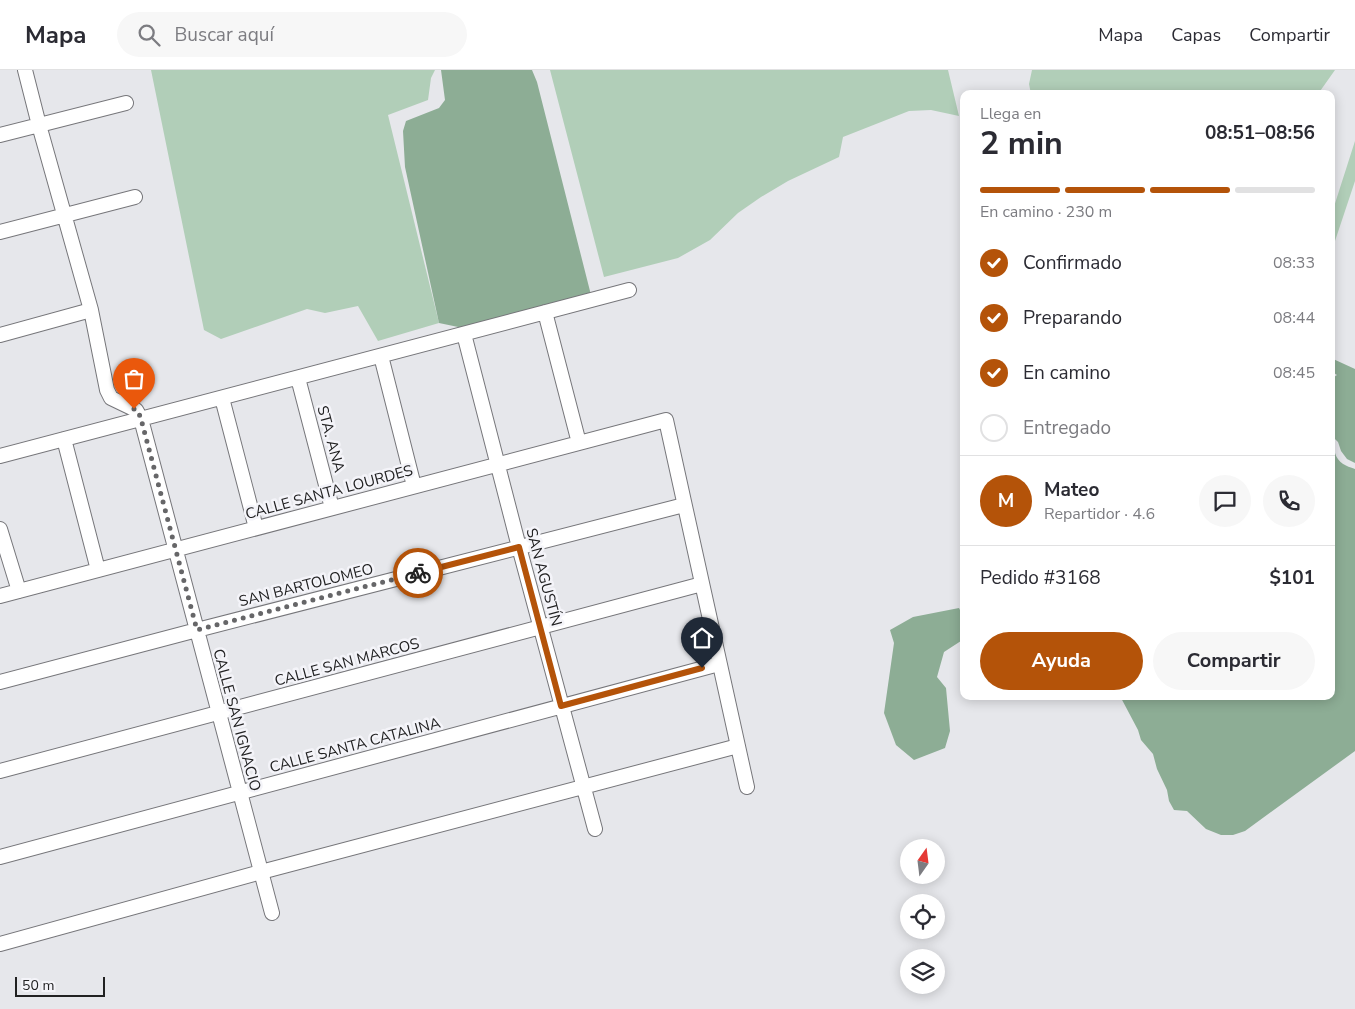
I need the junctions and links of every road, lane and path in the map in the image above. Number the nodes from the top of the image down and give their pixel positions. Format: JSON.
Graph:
{"nodes":[{"id":1,"x":25,"y":70,"type":"edge"},
{"id":2,"x":126,"y":103,"type":"dead end"},
{"id":3,"x":39,"y":125,"type":"junction"},
{"id":4,"x":0,"y":135,"type":"edge"},
{"id":5,"x":135,"y":198,"type":"dead end"},
{"id":6,"x":65,"y":216,"type":"junction"},
{"id":7,"x":0,"y":232,"type":"edge"},
{"id":8,"x":629,"y":290,"type":"dead end"},
{"id":9,"x":91,"y":310,"type":"junction"},
{"id":10,"x":545,"y":312,"type":"junction"},
{"id":11,"x":464,"y":334,"type":"junction"},
{"id":12,"x":0,"y":335,"type":"edge"},
{"id":13,"x":381,"y":356,"type":"junction"},
{"id":14,"x":298,"y":378,"type":"junction"},
{"id":15,"x":222,"y":398,"type":"junction"},
{"id":16,"x":141,"y":419,"type":"junction"},
{"id":17,"x":64,"y":439,"type":"junction"},
{"id":18,"x":579,"y":442,"type":"junction"},
{"id":19,"x":0,"y":456,"type":"edge"},
{"id":20,"x":498,"y":464,"type":"junction"},
{"id":21,"x":414,"y":486,"type":"junction"},
{"id":22,"x":684,"y":505,"type":"junction"},
{"id":23,"x":332,"y":508,"type":"junction"},
{"id":24,"x":0,"y":528,"type":"edge"},
{"id":25,"x":256,"y":528,"type":"junction"},
{"id":26,"x":519,"y":547,"type":"junction"},
{"id":27,"x":176,"y":550,"type":"junction"},
{"id":28,"x":98,"y":570,"type":"junction"},
{"id":29,"x":702,"y":584,"type":"junction"},
{"id":30,"x":19,"y":591,"type":"junction"},
{"id":31,"x":0,"y":596,"type":"edge"},
{"id":32,"x":541,"y":627,"type":"junction"},
{"id":33,"x":197,"y":630,"type":"junction"},
{"id":34,"x":719,"y":664,"type":"junction"},
{"id":35,"x":0,"y":682,"type":"edge"},
{"id":36,"x":561,"y":706,"type":"junction"},
{"id":37,"x":219,"y":713,"type":"junction"},
{"id":38,"x":738,"y":746,"type":"junction"},
{"id":39,"x":0,"y":771,"type":"edge"},
{"id":40,"x":584,"y":787,"type":"junction"},
{"id":41,"x":747,"y":787,"type":"dead end"},
{"id":42,"x":240,"y":793,"type":"junction"},
{"id":43,"x":596,"y":829,"type":"dead end"},
{"id":44,"x":0,"y":857,"type":"edge"},
{"id":45,"x":261,"y":872,"type":"junction"},
{"id":46,"x":272,"y":913,"type":"dead end"},
{"id":47,"x":0,"y":944,"type":"edge"}],
"edges":[{"from":1,"to":3,"type":"street"},
{"from":2,"to":3,"type":"street"},
{"from":3,"to":4,"type":"street"},
{"from":3,"to":6,"type":"street"},
{"from":5,"to":6,"type":"street"},
{"from":6,"to":7,"type":"street"},
{"from":6,"to":9,"type":"street"},
{"from":8,"to":10,"type":"street"},
{"from":9,"to":12,"type":"street"},
{"from":9,"to":16,"type":"street"},
{"from":10,"to":11,"type":"street"},
{"from":10,"to":18,"type":"street"},
{"from":11,"to":13,"type":"street"},
{"from":11,"to":20,"type":"street","name":"SAN AGUSTÍN"},
{"from":13,"to":14,"type":"street"},
{"from":13,"to":21,"type":"street"},
{"from":14,"to":15,"type":"street"},
{"from":14,"to":23,"type":"street","name":"STA. ANA"},
{"from":15,"to":16,"type":"street"},
{"from":15,"to":25,"type":"street"},
{"from":16,"to":17,"type":"street"},
{"from":16,"to":27,"type":"street","name":"CALLE SAN IGNACIO"},
{"from":17,"to":19,"type":"street"},
{"from":17,"to":28,"type":"street"},
{"from":18,"to":20,"type":"street","name":"CALLE SANTA LOURDES"},
{"from":18,"to":22,"type":"street","name":"CALLE SANTA LOURDES"},
{"from":20,"to":21,"type":"street","name":"CALLE SANTA LOURDES"},
{"from":20,"to":26,"type":"street","name":"SAN AGUSTÍN"},
{"from":21,"to":23,"type":"street","name":"CALLE SANTA LOURDES"},
{"from":22,"to":26,"type":"street","name":"SAN BARTOLOMEO"},
{"from":22,"to":29,"type":"street"},
{"from":23,"to":25,"type":"street","name":"CALLE SANTA LOURDES"},
{"from":24,"to":30,"type":"street"},
{"from":25,"to":27,"type":"street","name":"CALLE SANTA LOURDES"},
{"from":26,"to":32,"type":"street","name":"SAN AGUSTÍN"},
{"from":26,"to":33,"type":"street","name":"SAN BARTOLOMEO"},
{"from":27,"to":28,"type":"street","name":"CALLE SANTA LOURDES"},
{"from":27,"to":33,"type":"street","name":"CALLE SAN IGNACIO"},
{"from":28,"to":30,"type":"street","name":"CALLE SANTA LOURDES"},
{"from":29,"to":32,"type":"street","name":"CALLE SAN MARCOS"},
{"from":29,"to":34,"type":"street"},
{"from":30,"to":31,"type":"street","name":"CALLE SANTA LOURDES"},
{"from":32,"to":36,"type":"street","name":"SAN AGUSTÍN"},
{"from":32,"to":37,"type":"street","name":"CALLE SAN MARCOS"},
{"from":33,"to":35,"type":"street","name":"SAN BARTOLOMEO"},
{"from":33,"to":37,"type":"street","name":"CALLE SAN IGNACIO"},
{"from":34,"to":36,"type":"street","name":"CALLE SANTA CATALINA"},
{"from":34,"to":38,"type":"street"},
{"from":36,"to":40,"type":"street","name":"SAN AGUSTÍN"},
{"from":36,"to":42,"type":"street","name":"CALLE SANTA CATALINA"},
{"from":37,"to":39,"type":"street","name":"CALLE SAN MARCOS"},
{"from":37,"to":42,"type":"street","name":"CALLE SAN IGNACIO"},
{"from":38,"to":40,"type":"street"},
{"from":38,"to":41,"type":"street"},
{"from":40,"to":43,"type":"street","name":"SAN AGUSTÍN"},
{"from":40,"to":45,"type":"street"},
{"from":42,"to":44,"type":"street","name":"CALLE SANTA CATALINA"},
{"from":42,"to":45,"type":"street","name":"CALLE SAN IGNACIO"},
{"from":45,"to":46,"type":"street","name":"CALLE SAN IGNACIO"},
{"from":45,"to":47,"type":"street"}]}
